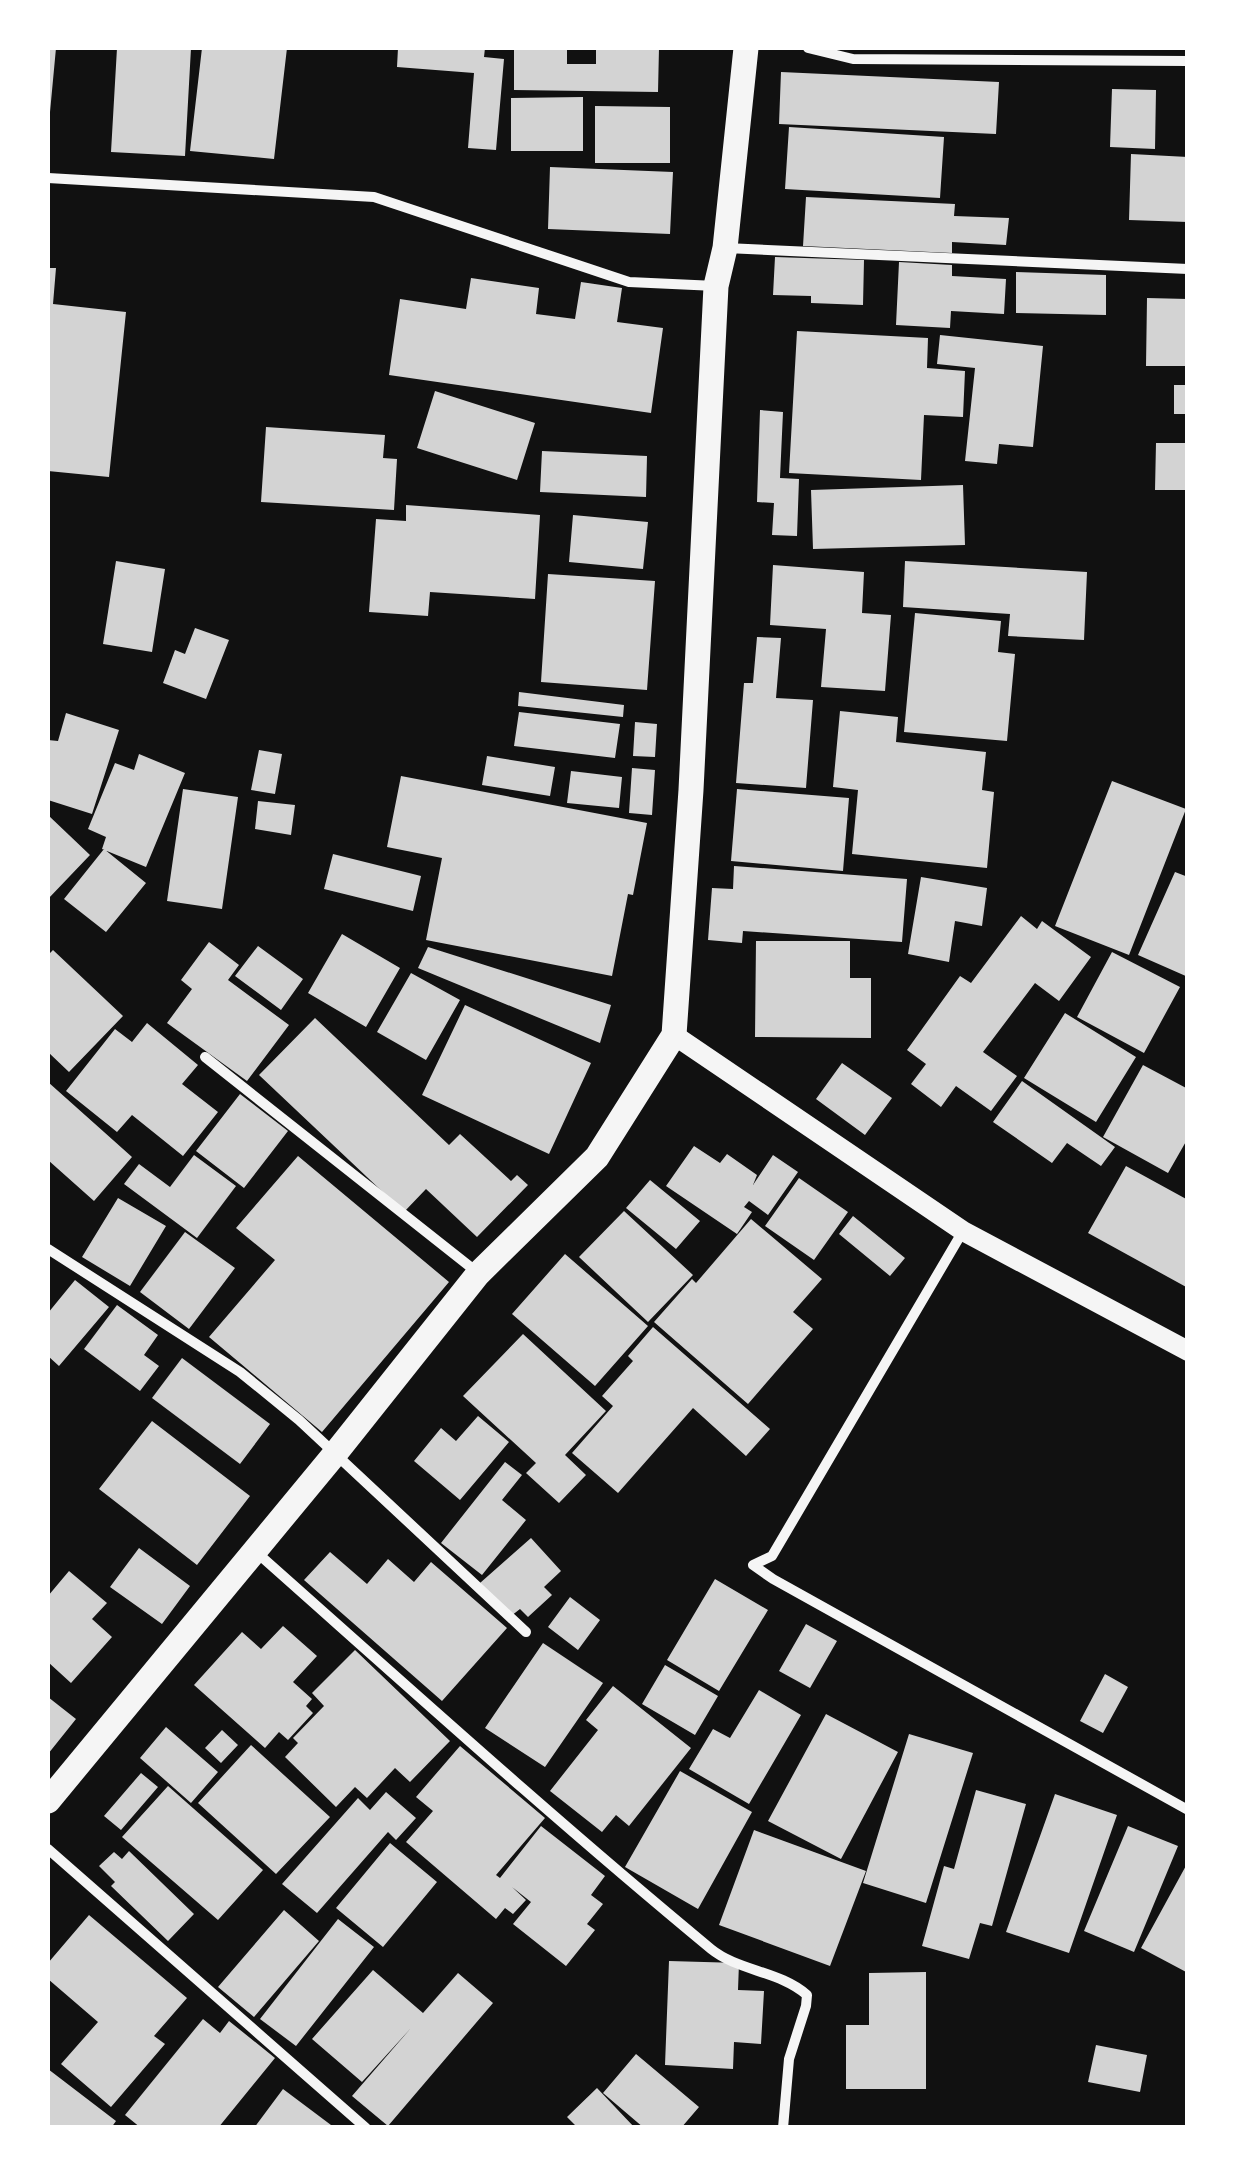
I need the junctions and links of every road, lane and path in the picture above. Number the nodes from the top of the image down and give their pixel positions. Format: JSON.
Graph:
{"nodes":[{"id":1,"x":746,"y":48,"type":"edge"},
{"id":2,"x":808,"y":48,"type":"edge"},
{"id":3,"x":1188,"y":61,"type":"edge"},
{"id":4,"x":48,"y":178,"type":"edge"},
{"id":5,"x":726,"y":248,"type":"junction"},
{"id":6,"x":1188,"y":269,"type":"edge"},
{"id":7,"x":716,"y":286,"type":"junction"},
{"id":8,"x":674,"y":1035,"type":"junction"},
{"id":9,"x":206,"y":1058,"type":"dead end"},
{"id":10,"x":963,"y":1231,"type":"junction"},
{"id":11,"x":48,"y":1249,"type":"edge"},
{"id":12,"x":478,"y":1274,"type":"junction"},
{"id":13,"x":1188,"y":1352,"type":"edge"},
{"id":14,"x":334,"y":1455,"type":"junction"},
{"id":15,"x":254,"y":1550,"type":"junction"},
{"id":16,"x":526,"y":1632,"type":"dead end"},
{"id":17,"x":48,"y":1801,"type":"edge"},
{"id":18,"x":1188,"y":1810,"type":"edge"},
{"id":19,"x":48,"y":1850,"type":"edge"},
{"id":20,"x":366,"y":2128,"type":"edge"},
{"id":21,"x":784,"y":2128,"type":"edge"}],
"edges":[{"from":1,"to":5,"type":"main road"},
{"from":2,"to":3,"type":"street"},
{"from":4,"to":7,"type":"street"},
{"from":5,"to":6,"type":"street"},
{"from":5,"to":7,"type":"main road"},
{"from":7,"to":8,"type":"main road"},
{"from":8,"to":10,"type":"main road"},
{"from":8,"to":12,"type":"main road"},
{"from":9,"to":12,"type":"street"},
{"from":10,"to":13,"type":"main road"},
{"from":10,"to":18,"type":"street"},
{"from":11,"to":14,"type":"street"},
{"from":12,"to":14,"type":"main road"},
{"from":14,"to":15,"type":"main road"},
{"from":14,"to":16,"type":"street"},
{"from":15,"to":17,"type":"main road"},
{"from":15,"to":21,"type":"street"},
{"from":19,"to":20,"type":"street"}]}
